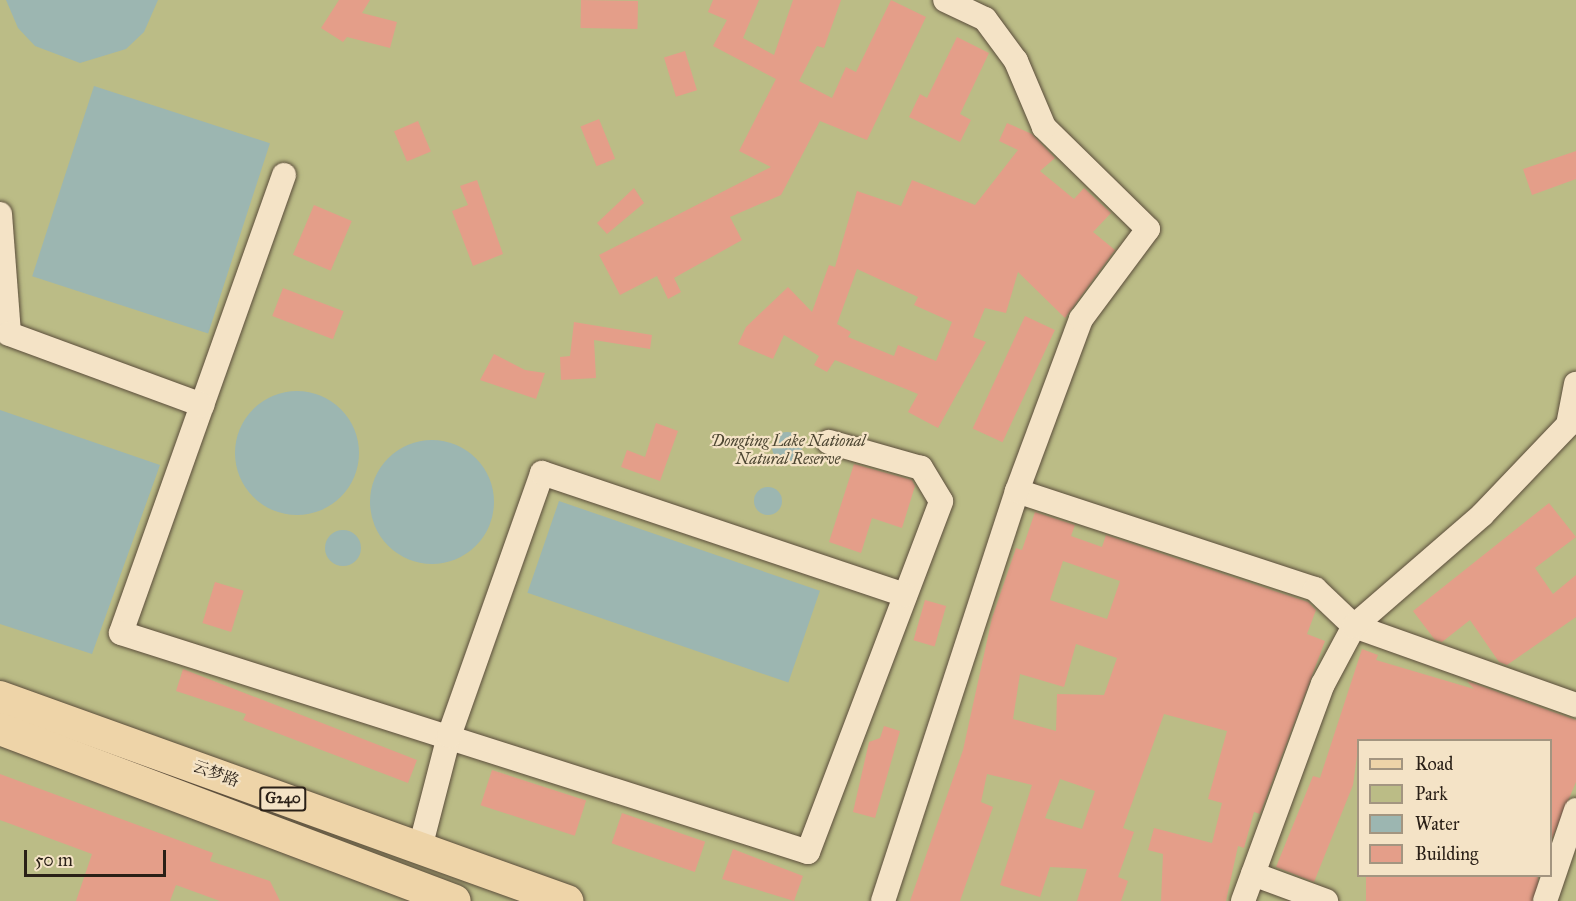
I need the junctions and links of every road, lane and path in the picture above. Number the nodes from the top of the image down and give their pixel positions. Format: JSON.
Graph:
{"nodes":[{"id":1,"x":945,"y":0,"type":"edge"},
{"id":2,"x":284,"y":175,"type":"dead end"},
{"id":3,"x":0,"y":214,"type":"edge"},
{"id":4,"x":1576,"y":384,"type":"edge"},
{"id":5,"x":202,"y":405,"type":"junction"},
{"id":6,"x":829,"y":442,"type":"dead end"},
{"id":7,"x":1017,"y":490,"type":"junction"},
{"id":8,"x":905,"y":595,"type":"junction"},
{"id":9,"x":1354,"y":626,"type":"junction"},
{"id":10,"x":0,"y":697,"type":"edge"},
{"id":11,"x":1576,"y":705,"type":"edge"},
{"id":12,"x":0,"y":729,"type":"edge"},
{"id":13,"x":448,"y":736,"type":"junction"},
{"id":14,"x":1576,"y":810,"type":"edge"},
{"id":15,"x":420,"y":848,"type":"junction"},
{"id":16,"x":1253,"y":874,"type":"junction"},
{"id":17,"x":424,"y":894,"type":"edge"},
{"id":18,"x":455,"y":901,"type":"edge"},
{"id":19,"x":567,"y":901,"type":"edge"},
{"id":20,"x":883,"y":901,"type":"edge"},
{"id":21,"x":1243,"y":901,"type":"edge"},
{"id":22,"x":1326,"y":901,"type":"edge"},
{"id":23,"x":1545,"y":901,"type":"edge"}],
"edges":[{"from":1,"to":7,"type":"street"},
{"from":2,"to":5,"type":"street"},
{"from":3,"to":5,"type":"street"},
{"from":4,"to":9,"type":"street"},
{"from":5,"to":13,"type":"street"},
{"from":6,"to":8,"type":"street"},
{"from":7,"to":9,"type":"street"},
{"from":7,"to":20,"type":"street"},
{"from":8,"to":13,"type":"street"},
{"from":8,"to":13,"type":"street"},
{"from":9,"to":11,"type":"street"},
{"from":9,"to":16,"type":"street"},
{"from":10,"to":15,"type":"main road","name":"云梦路","number":"G240"},
{"from":12,"to":17,"type":"main road","number":"G240"},
{"from":13,"to":15,"type":"street"},
{"from":14,"to":23,"type":"street"},
{"from":15,"to":19,"type":"main road","name":"云梦路","number":"G240"},
{"from":16,"to":21,"type":"street"},
{"from":16,"to":22,"type":"street"},
{"from":17,"to":18,"type":"main road","number":"G240"}]}
